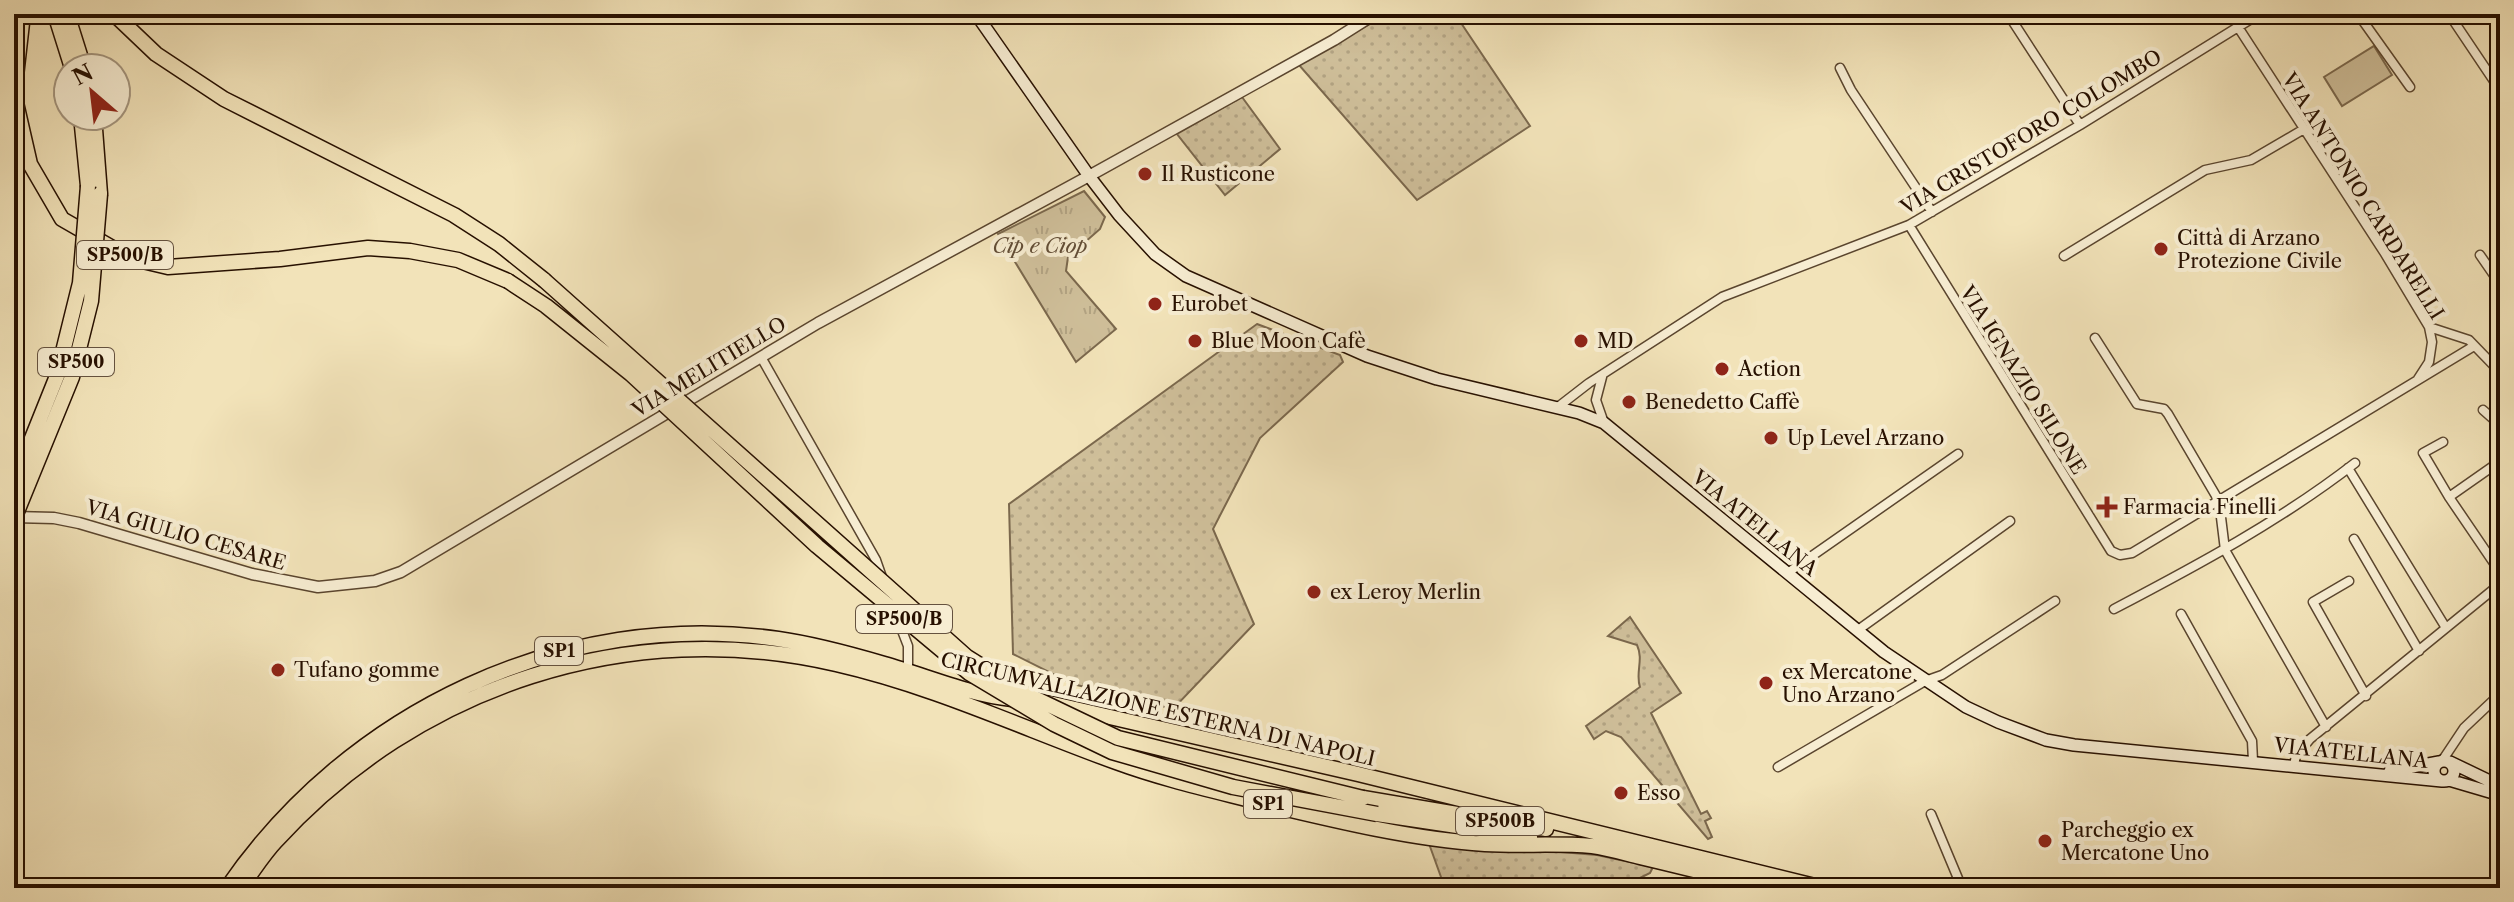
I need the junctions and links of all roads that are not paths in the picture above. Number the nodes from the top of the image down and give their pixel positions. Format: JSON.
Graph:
{"nodes":[{"id":1,"x":23,"y":14,"type":"edge"},
{"id":2,"x":55,"y":14,"type":"edge"},
{"id":3,"x":67,"y":14,"type":"edge"},
{"id":4,"x":114,"y":14,"type":"edge"},
{"id":5,"x":976,"y":14,"type":"edge"},
{"id":6,"x":1375,"y":14,"type":"edge"},
{"id":7,"x":2008,"y":14,"type":"edge"},
{"id":8,"x":2259,"y":14,"type":"edge"},
{"id":9,"x":2358,"y":14,"type":"edge"},
{"id":10,"x":2449,"y":14,"type":"edge"},
{"id":11,"x":2238,"y":27,"type":"junction"},
{"id":12,"x":67,"y":52,"type":"edge"},
{"id":13,"x":79,"y":52,"type":"edge"},
{"id":14,"x":1840,"y":68,"type":"dead end"},
{"id":15,"x":2410,"y":87,"type":"dead end"},
{"id":16,"x":2500,"y":90,"type":"edge"},
{"id":17,"x":2080,"y":125,"type":"junction"},
{"id":18,"x":2304,"y":129,"type":"junction"},
{"id":19,"x":84,"y":132,"type":"edge"},
{"id":20,"x":94,"y":132,"type":"edge"},
{"id":21,"x":1089,"y":176,"type":"junction"},
{"id":22,"x":94,"y":190,"type":"junction"},
{"id":23,"x":1932,"y":212,"type":"junction"},
{"id":24,"x":1909,"y":225,"type":"junction"},
{"id":25,"x":2480,"y":255,"type":"dead end"},
{"id":26,"x":2064,"y":256,"type":"dead end"},
{"id":27,"x":2500,"y":284,"type":"edge"},
{"id":28,"x":2429,"y":327,"type":"junction"},
{"id":29,"x":2095,"y":338,"type":"dead end"},
{"id":30,"x":2472,"y":343,"type":"junction"},
{"id":31,"x":761,"y":357,"type":"junction"},
{"id":32,"x":2500,"y":372,"type":"edge"},
{"id":33,"x":1602,"y":377,"type":"junction"},
{"id":34,"x":2414,"y":385,"type":"junction"},
{"id":35,"x":1558,"y":407,"type":"junction"},
{"id":36,"x":2483,"y":410,"type":"dead end"},
{"id":37,"x":1604,"y":423,"type":"junction"},
{"id":38,"x":2500,"y":425,"type":"edge"},
{"id":39,"x":2443,"y":442,"type":"dead end"},
{"id":40,"x":1958,"y":454,"type":"dead end"},
{"id":41,"x":2499,"y":462,"type":"edge"},
{"id":42,"x":14,"y":483,"type":"edge"},
{"id":43,"x":2449,"y":497,"type":"junction"},
{"id":44,"x":2219,"y":501,"type":"junction"},
{"id":45,"x":14,"y":518,"type":"edge"},
{"id":46,"x":2010,"y":521,"type":"dead end"},
{"id":47,"x":2354,"y":539,"type":"dead end"},
{"id":48,"x":2225,"y":550,"type":"junction"},
{"id":49,"x":1789,"y":572,"type":"junction"},
{"id":50,"x":2500,"y":572,"type":"edge"},
{"id":51,"x":2349,"y":581,"type":"dead end"},
{"id":52,"x":2500,"y":584,"type":"edge"},
{"id":53,"x":348,"y":586,"type":"joint"},
{"id":54,"x":2055,"y":601,"type":"dead end"},
{"id":55,"x":2114,"y":609,"type":"dead end"},
{"id":56,"x":2181,"y":614,"type":"dead end"},
{"id":57,"x":2446,"y":628,"type":"junction"},
{"id":58,"x":1858,"y":630,"type":"junction"},
{"id":59,"x":2419,"y":651,"type":"junction"},
{"id":60,"x":908,"y":672,"type":"junction"},
{"id":61,"x":1925,"y":681,"type":"junction"},
{"id":62,"x":2500,"y":694,"type":"edge"},
{"id":63,"x":2366,"y":696,"type":"junction"},
{"id":64,"x":2326,"y":727,"type":"junction"},
{"id":65,"x":2253,"y":761,"type":"junction"},
{"id":66,"x":2443,"y":761,"type":"junction"},
{"id":67,"x":2294,"y":765,"type":"junction"},
{"id":68,"x":1778,"y":767,"type":"dead end"},
{"id":69,"x":2374,"y":774,"type":"junction"},
{"id":70,"x":2445,"y":780,"type":"junction"},
{"id":71,"x":2500,"y":786,"type":"edge"},
{"id":72,"x":2500,"y":795,"type":"edge"},
{"id":73,"x":1363,"y":798,"type":"joint"},
{"id":74,"x":1377,"y":814,"type":"joint"},
{"id":75,"x":1931,"y":814,"type":"dead end"},
{"id":76,"x":1637,"y":844,"type":"junction"},
{"id":77,"x":1594,"y":847,"type":"junction"},
{"id":78,"x":227,"y":888,"type":"edge"},
{"id":79,"x":240,"y":888,"type":"edge"},
{"id":80,"x":1768,"y":888,"type":"edge"},
{"id":81,"x":1823,"y":888,"type":"edge"},
{"id":82,"x":1962,"y":888,"type":"edge"}],
"edges":[{"from":1,"to":74,"type":"highway","number":"SP500/B","bridge":true},
{"from":2,"to":12,"type":"highway"},
{"from":3,"to":13,"type":"highway"},
{"from":4,"to":73,"type":"highway","number":"SP500/B","bridge":true},
{"from":5,"to":21,"type":"main road","name":"VIA ATELLANA"},
{"from":6,"to":21,"type":"street","name":"VIA MELITIELLO"},
{"from":7,"to":17,"type":"street"},
{"from":8,"to":11,"type":"street","name":"VIA CRISTOFORO COLOMBO"},
{"from":9,"to":15,"type":"street"},
{"from":10,"to":16,"type":"street"},
{"from":11,"to":17,"type":"street","name":"VIA CRISTOFORO COLOMBO"},
{"from":11,"to":18,"type":"street","name":"VIA ANTONIO CARDARELLI"},
{"from":14,"to":23,"type":"street"},
{"from":17,"to":23,"type":"street","name":"VIA CRISTOFORO COLOMBO"},
{"from":18,"to":26,"type":"street"},
{"from":18,"to":28,"type":"street","name":"VIA ANTONIO CARDARELLI"},
{"from":19,"to":22,"type":"highway","number":"SP500"},
{"from":20,"to":22,"type":"highway","number":"SP500"},
{"from":21,"to":31,"type":"street","name":"VIA MELITIELLO"},
{"from":21,"to":35,"type":"main road","name":"VIA ATELLANA"},
{"from":22,"to":42,"type":"highway","number":"SP500","bridge":true},
{"from":22,"to":45,"type":"highway","number":"SP500","bridge":true},
{"from":23,"to":24,"type":"street","name":"VIA CRISTOFORO COLOMBO"},
{"from":24,"to":33,"type":"street","name":"VIA CRISTOFORO COLOMBO"},
{"from":24,"to":44,"type":"street","name":"VIA IGNAZIO SILONE"},
{"from":25,"to":27,"type":"street"},
{"from":28,"to":30,"type":"street"},
{"from":28,"to":34,"type":"street","name":"VIA ANTONIO CARDARELLI"},
{"from":29,"to":44,"type":"street"},
{"from":30,"to":32,"type":"street"},
{"from":30,"to":34,"type":"street"},
{"from":31,"to":53,"type":"street","name":"VIA MELITIELLO"},
{"from":31,"to":60,"type":"street"},
{"from":33,"to":35,"type":"street","name":"VIA CRISTOFORO COLOMBO"},
{"from":33,"to":37,"type":"street"},
{"from":34,"to":44,"type":"street"},
{"from":35,"to":37,"type":"main road","name":"VIA ATELLANA"},
{"from":36,"to":38,"type":"street"},
{"from":37,"to":49,"type":"main road","name":"VIA ATELLANA"},
{"from":39,"to":43,"type":"street"},
{"from":40,"to":49,"type":"street"},
{"from":41,"to":43,"type":"street"},
{"from":43,"to":50,"type":"street"},
{"from":44,"to":48,"type":"street"},
{"from":45,"to":53,"type":"street","name":"VIA GIULIO CESARE"},
{"from":46,"to":58,"type":"street"},
{"from":47,"to":59,"type":"street"},
{"from":48,"to":55,"type":"street"},
{"from":48,"to":57,"type":"street"},
{"from":48,"to":64,"type":"street"},
{"from":49,"to":58,"type":"main road","name":"VIA ATELLANA"},
{"from":51,"to":63,"type":"street"},
{"from":52,"to":57,"type":"street"},
{"from":54,"to":61,"type":"street"},
{"from":56,"to":65,"type":"street"},
{"from":57,"to":59,"type":"street"},
{"from":58,"to":61,"type":"main road","name":"VIA ATELLANA"},
{"from":59,"to":63,"type":"street"},
{"from":60,"to":76,"type":"highway","name":"CIRCUMVALLAZIONE ESTERNA DI NAPOLI","number":"SP1"},
{"from":60,"to":78,"type":"highway","name":"CIRCUMVALLAZIONE ESTERNA DI NAPOLI","number":"SP1"},
{"from":61,"to":65,"type":"main road","name":"VIA ATELLANA"},
{"from":61,"to":68,"type":"street"},
{"from":62,"to":66,"type":"street"},
{"from":63,"to":64,"type":"street"},
{"from":64,"to":67,"type":"street"},
{"from":65,"to":67,"type":"main road","name":"VIA ATELLANA"},
{"from":66,"to":69,"type":"main road"},
{"from":66,"to":70,"type":"main road"},
{"from":66,"to":70,"type":"main road"},
{"from":66,"to":71,"type":"main road"},
{"from":67,"to":69,"type":"main road","name":"VIA ATELLANA"},
{"from":69,"to":70,"type":"main road","name":"VIA ATELLANA"},
{"from":70,"to":72,"type":"main road","name":"VIA ATELLANA"},
{"from":73,"to":76,"type":"highway","number":"SP500B"},
{"from":74,"to":77,"type":"highway","number":"SP500B"},
{"from":75,"to":82,"type":"street"},
{"from":76,"to":81,"type":"highway","name":"CIRCUMVALLAZIONE ESTERNA DI NAPOLI","number":"SP1"},
{"from":77,"to":79,"type":"highway","name":"CIRCUMVALLAZIONE ESTERNA DI NAPOLI","number":"SP1"},
{"from":77,"to":80,"type":"highway","name":"CIRCUMVALLAZIONE ESTERNA DI NAPOLI","number":"SP1"}]}
